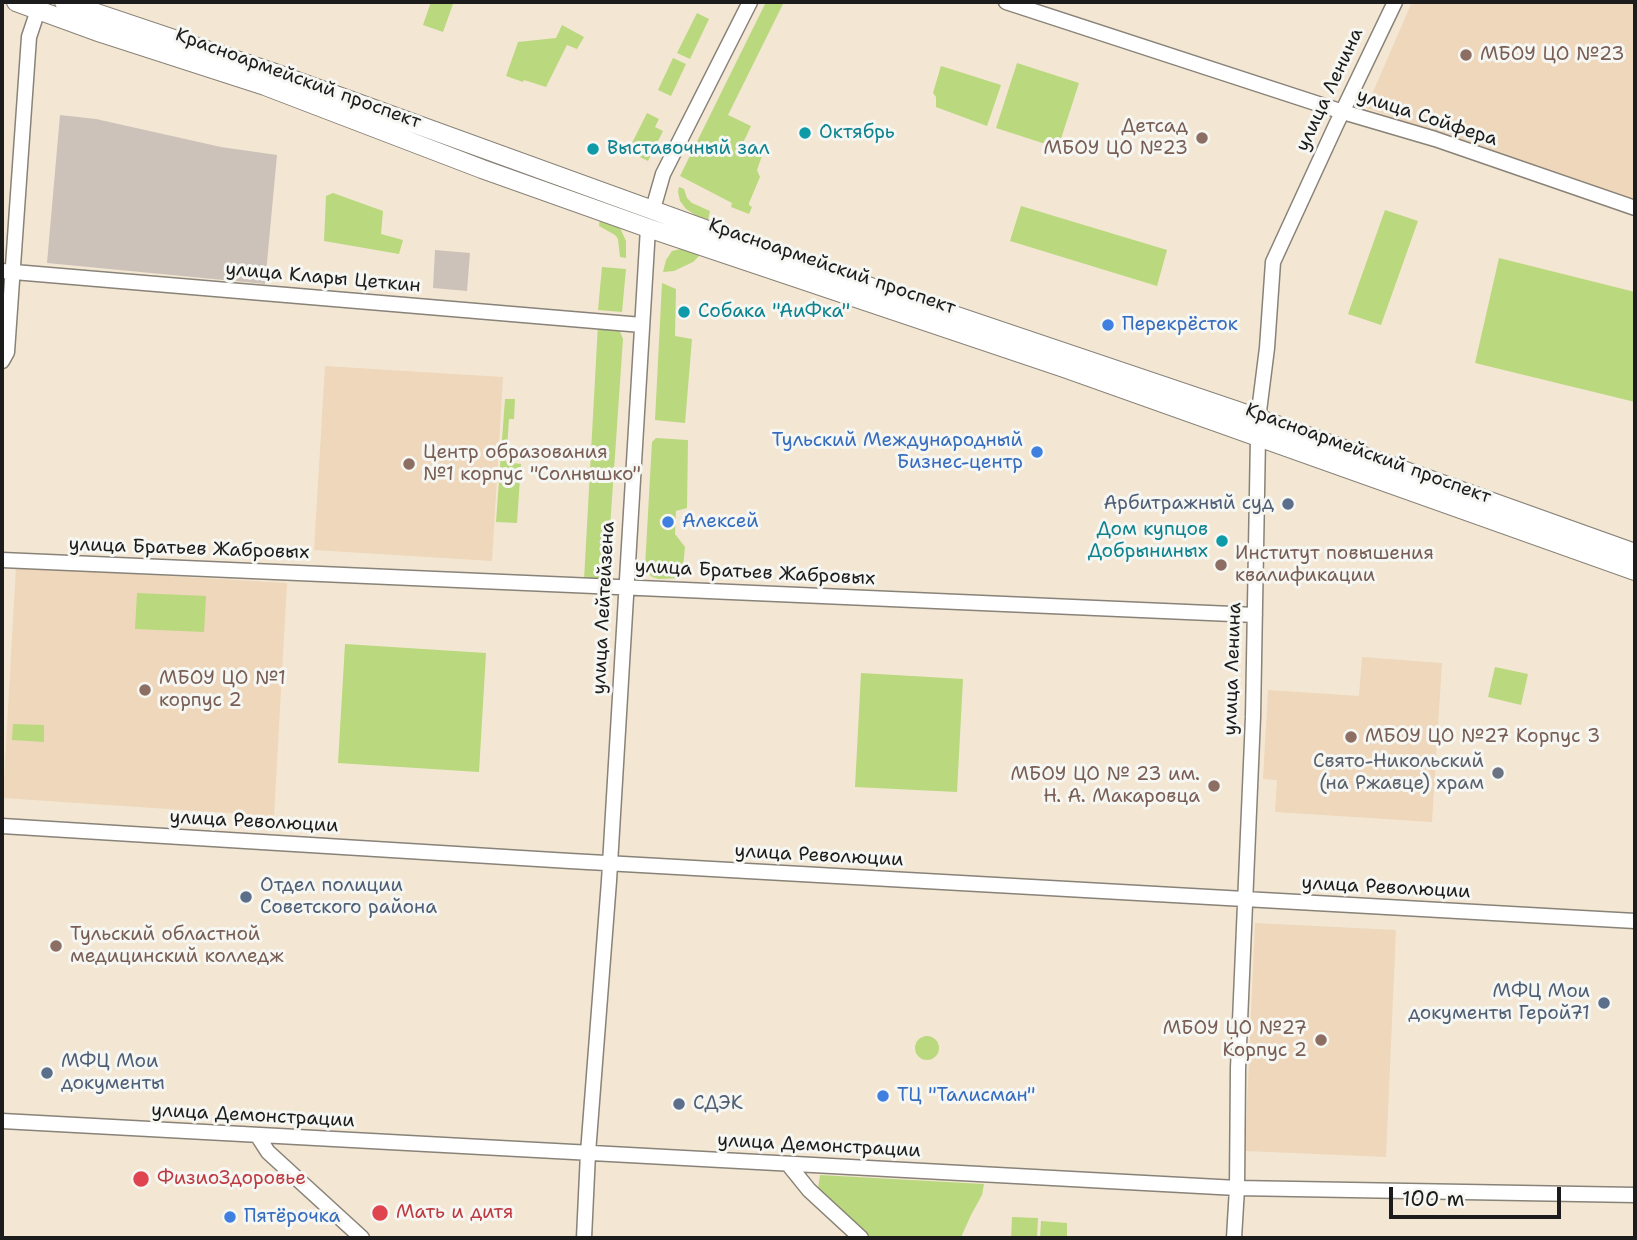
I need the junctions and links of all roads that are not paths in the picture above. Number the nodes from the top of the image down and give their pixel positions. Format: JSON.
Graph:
{"nodes":[{"id":1,"x":16,"y":2,"type":"edge"},
{"id":2,"x":64,"y":2,"type":"edge"},
{"id":3,"x":750,"y":2,"type":"edge"},
{"id":4,"x":1006,"y":2,"type":"edge"},
{"id":5,"x":1395,"y":2,"type":"edge"},
{"id":6,"x":38,"y":10,"type":"junction"},
{"id":7,"x":1343,"y":112,"type":"junction"},
{"id":8,"x":1635,"y":208,"type":"edge"},
{"id":9,"x":653,"y":209,"type":"junction"},
{"id":10,"x":648,"y":228,"type":"junction"},
{"id":11,"x":7,"y":271,"type":"edge"},
{"id":12,"x":642,"y":325,"type":"junction"},
{"id":13,"x":2,"y":361,"type":"edge"},
{"id":14,"x":1258,"y":419,"type":"junction"},
{"id":15,"x":1258,"y":438,"type":"junction"},
{"id":16,"x":1635,"y":553,"type":"edge"},
{"id":17,"x":2,"y":560,"type":"edge"},
{"id":18,"x":1635,"y":571,"type":"edge"},
{"id":19,"x":626,"y":587,"type":"junction"},
{"id":20,"x":1255,"y":615,"type":"junction"},
{"id":21,"x":2,"y":826,"type":"edge"},
{"id":22,"x":610,"y":863,"type":"junction"},
{"id":23,"x":1245,"y":899,"type":"junction"},
{"id":24,"x":1635,"y":921,"type":"edge"},
{"id":25,"x":2,"y":1121,"type":"edge"},
{"id":26,"x":257,"y":1135,"type":"junction"},
{"id":27,"x":588,"y":1153,"type":"junction"},
{"id":28,"x":788,"y":1164,"type":"junction"},
{"id":29,"x":1237,"y":1188,"type":"junction"},
{"id":30,"x":1635,"y":1195,"type":"edge"},
{"id":31,"x":362,"y":1238,"type":"edge"},
{"id":32,"x":584,"y":1238,"type":"edge"},
{"id":33,"x":861,"y":1238,"type":"edge"},
{"id":34,"x":1234,"y":1238,"type":"edge"}],
"edges":[{"from":1,"to":6,"type":"main road","name":"Красноармейский проспект"},
{"from":2,"to":9,"type":"main road","name":"Красноармейский проспект"},
{"from":3,"to":9,"type":"street","name":"улица Лейтейзена"},
{"from":4,"to":7,"type":"street","name":"улица Сойфера"},
{"from":5,"to":7,"type":"street","name":"улица Ленина"},
{"from":6,"to":10,"type":"main road","name":"Красноармейский проспект"},
{"from":6,"to":11,"type":"street"},
{"from":7,"to":8,"type":"street","name":"улица Сойфера"},
{"from":7,"to":14,"type":"street","name":"улица Ленина"},
{"from":9,"to":10,"type":"main road","name":"улица Лейтейзена"},
{"from":9,"to":14,"type":"main road","name":"Красноармейский проспект"},
{"from":10,"to":12,"type":"street","name":"улица Лейтейзена"},
{"from":10,"to":15,"type":"main road","name":"Красноармейский проспект"},
{"from":11,"to":12,"type":"street","name":"улица Клары Цеткин"},
{"from":11,"to":13,"type":"street"},
{"from":12,"to":19,"type":"street","name":"улица Лейтейзена"},
{"from":14,"to":15,"type":"main road","name":"улица Ленина"},
{"from":14,"to":16,"type":"main road","name":"Красноармейский проспект"},
{"from":15,"to":18,"type":"main road","name":"Красноармейский проспект"},
{"from":15,"to":20,"type":"street","name":"улица Ленина"},
{"from":17,"to":19,"type":"street","name":"улица Братьев Жабровых"},
{"from":19,"to":20,"type":"street","name":"улица Братьев Жабровых"},
{"from":19,"to":22,"type":"street","name":"улица Лейтейзена"},
{"from":20,"to":23,"type":"street","name":"улица Ленина"},
{"from":21,"to":22,"type":"street","name":"улица Революции"},
{"from":22,"to":23,"type":"street","name":"улица Революции"},
{"from":22,"to":27,"type":"street","name":"улица Лейтейзена"},
{"from":23,"to":24,"type":"street","name":"улица Революции"},
{"from":23,"to":29,"type":"street","name":"улица Ленина"},
{"from":25,"to":26,"type":"street","name":"улица Демонстрации"},
{"from":26,"to":27,"type":"street","name":"улица Демонстрации"},
{"from":26,"to":31,"type":"street"},
{"from":27,"to":28,"type":"street","name":"улица Демонстрации"},
{"from":27,"to":32,"type":"street","name":"улица Лейтейзена"},
{"from":28,"to":29,"type":"street","name":"улица Демонстрации"},
{"from":28,"to":33,"type":"street"},
{"from":29,"to":30,"type":"street","name":"улица Демонстрации"},
{"from":29,"to":34,"type":"street","name":"улица Ленина"}]}
